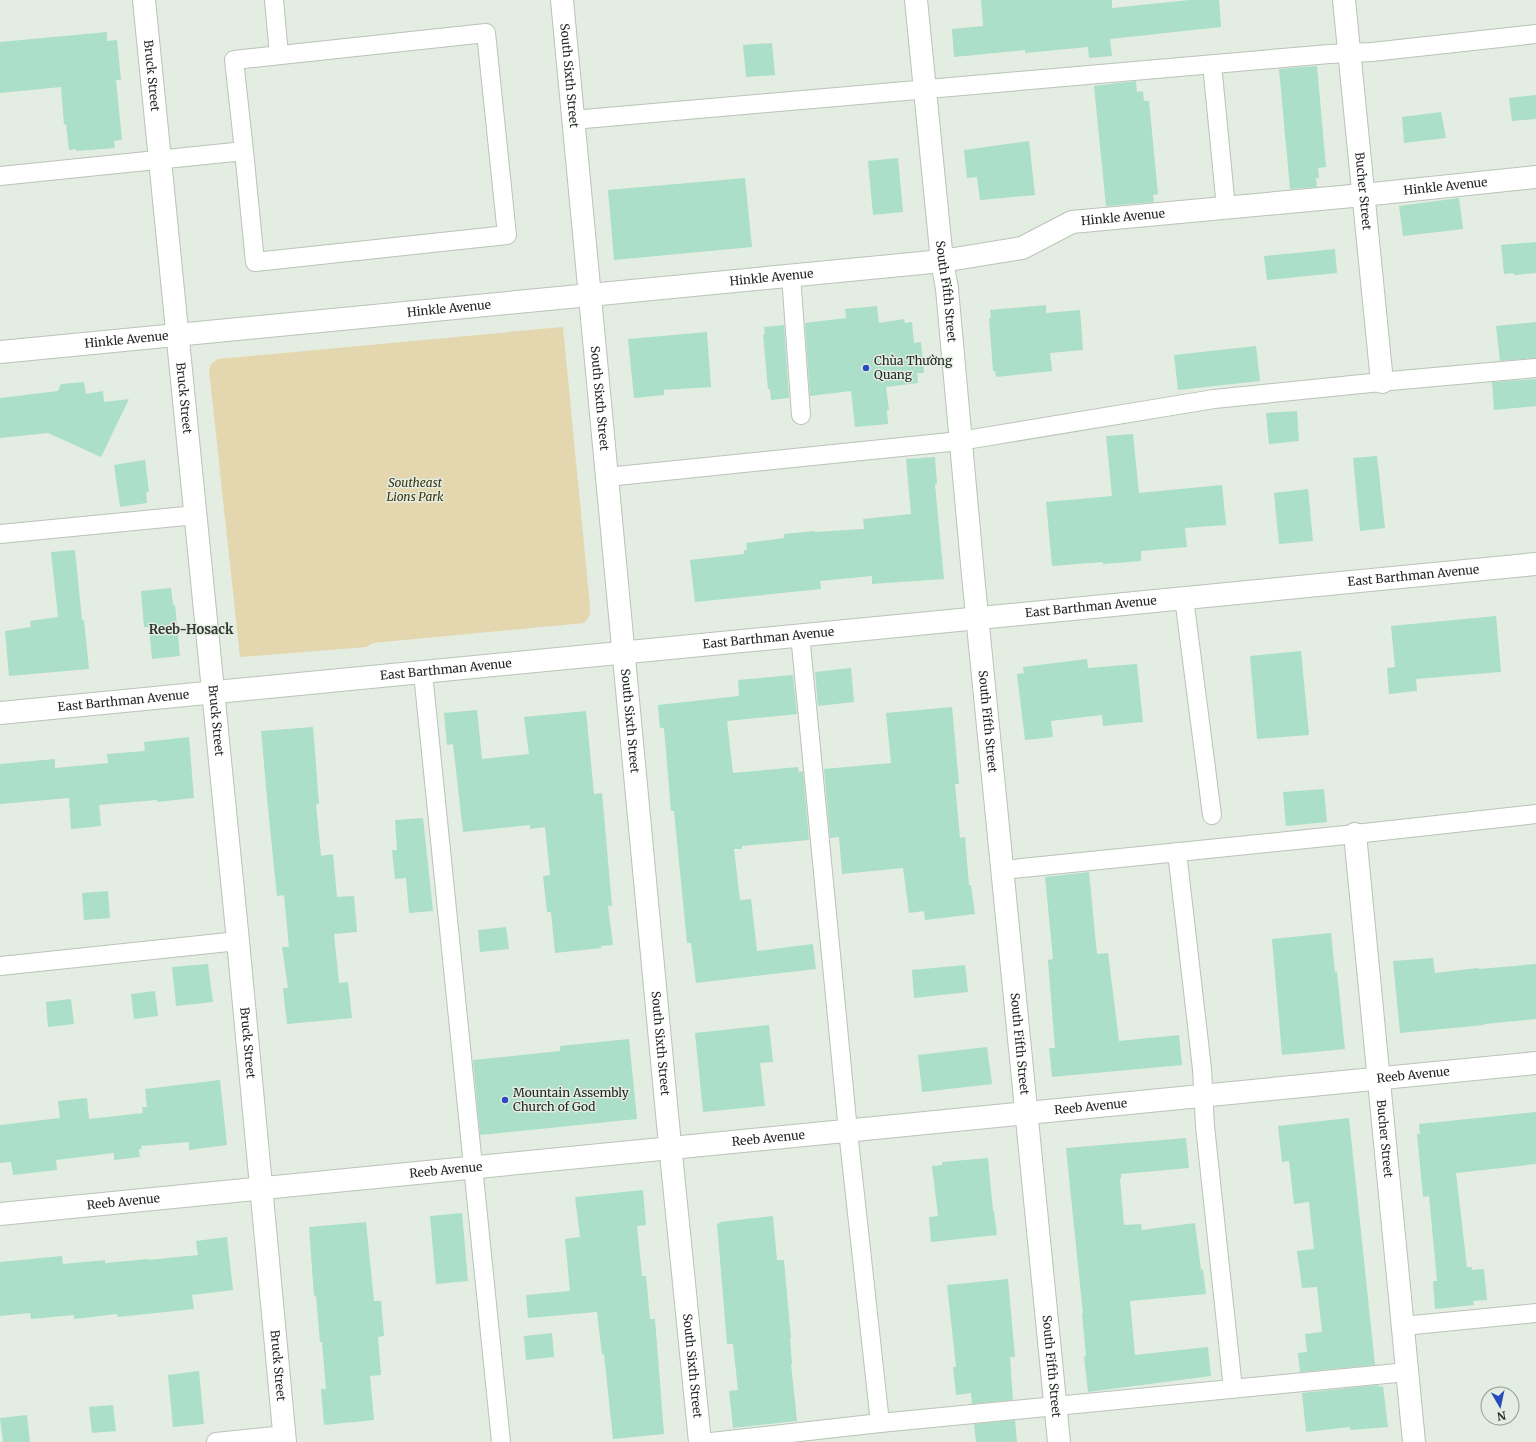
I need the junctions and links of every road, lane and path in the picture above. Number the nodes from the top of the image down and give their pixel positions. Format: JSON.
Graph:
{"nodes":[{"id":1,"x":144,"y":0,"type":"edge"},
{"id":2,"x":274,"y":0,"type":"edge"},
{"id":3,"x":562,"y":0,"type":"edge"},
{"id":4,"x":916,"y":0,"type":"edge"},
{"id":5,"x":1344,"y":0,"type":"edge"},
{"id":6,"x":1536,"y":34,"type":"edge"},
{"id":7,"x":1349,"y":52,"type":"junction"},
{"id":8,"x":279,"y":55,"type":"junction"},
{"id":9,"x":1212,"y":64,"type":"junction"},
{"id":10,"x":925,"y":89,"type":"junction"},
{"id":11,"x":573,"y":120,"type":"junction"},
{"id":12,"x":244,"y":151,"type":"junction"},
{"id":13,"x":160,"y":160,"type":"junction"},
{"id":14,"x":0,"y":176,"type":"edge"},
{"id":15,"x":1536,"y":177,"type":"edge"},
{"id":16,"x":1363,"y":195,"type":"junction"},
{"id":17,"x":1226,"y":208,"type":"junction"},
{"id":18,"x":942,"y":261,"type":"junction"},
{"id":19,"x":791,"y":275,"type":"junction"},
{"id":20,"x":589,"y":295,"type":"junction"},
{"id":21,"x":177,"y":335,"type":"junction"},
{"id":22,"x":0,"y":352,"type":"edge"},
{"id":23,"x":1536,"y":368,"type":"edge"},
{"id":24,"x":1382,"y":382,"type":"junction"},
{"id":25,"x":801,"y":415,"type":"dead end"},
{"id":26,"x":960,"y":441,"type":"junction"},
{"id":27,"x":606,"y":477,"type":"junction"},
{"id":28,"x":196,"y":515,"type":"junction"},
{"id":29,"x":0,"y":534,"type":"edge"},
{"id":30,"x":1536,"y":564,"type":"edge"},
{"id":31,"x":1184,"y":598,"type":"junction"},
{"id":32,"x":978,"y":617,"type":"junction"},
{"id":33,"x":800,"y":634,"type":"junction"},
{"id":34,"x":624,"y":651,"type":"junction"},
{"id":35,"x":422,"y":673,"type":"junction"},
{"id":36,"x":213,"y":692,"type":"junction"},
{"id":37,"x":0,"y":713,"type":"edge"},
{"id":38,"x":1212,"y":814,"type":"dead end"},
{"id":39,"x":1536,"y":814,"type":"edge"},
{"id":40,"x":1355,"y":834,"type":"junction"},
{"id":41,"x":1177,"y":852,"type":"junction"},
{"id":42,"x":1003,"y":870,"type":"junction"},
{"id":43,"x":238,"y":941,"type":"junction"},
{"id":44,"x":0,"y":966,"type":"edge"},
{"id":45,"x":1536,"y":1063,"type":"edge"},
{"id":46,"x":1379,"y":1078,"type":"junction"},
{"id":47,"x":1203,"y":1096,"type":"junction"},
{"id":48,"x":1027,"y":1113,"type":"junction"},
{"id":49,"x":848,"y":1130,"type":"junction"},
{"id":50,"x":670,"y":1148,"type":"junction"},
{"id":51,"x":473,"y":1168,"type":"junction"},
{"id":52,"x":262,"y":1188,"type":"junction"},
{"id":53,"x":0,"y":1214,"type":"edge"},
{"id":54,"x":1536,"y":1313,"type":"edge"},
{"id":55,"x":1403,"y":1326,"type":"junction"},
{"id":56,"x":1407,"y":1372,"type":"junction"},
{"id":57,"x":1233,"y":1389,"type":"junction"},
{"id":58,"x":1056,"y":1406,"type":"junction"},
{"id":59,"x":880,"y":1423,"type":"junction"},
{"id":60,"x":284,"y":1438,"type":"edge"},
{"id":61,"x":216,"y":1442,"type":"edge"},
{"id":62,"x":501,"y":1442,"type":"edge"},
{"id":63,"x":700,"y":1442,"type":"edge"},
{"id":64,"x":711,"y":1442,"type":"edge"},
{"id":65,"x":1059,"y":1442,"type":"edge"},
{"id":66,"x":1414,"y":1442,"type":"edge"}],
"edges":[{"from":1,"to":13,"type":"street","name":"Bruck Street"},
{"from":2,"to":8,"type":"lane"},
{"from":3,"to":11,"type":"street","name":"South Sixth Street"},
{"from":4,"to":10,"type":"street","name":"South Fifth Street"},
{"from":5,"to":7,"type":"street","name":"Bucher Street"},
{"from":6,"to":7,"type":"lane"},
{"from":7,"to":9,"type":"lane"},
{"from":7,"to":16,"type":"street","name":"Bucher Street"},
{"from":8,"to":12,"type":"lane"},
{"from":8,"to":12,"type":"lane"},
{"from":9,"to":10,"type":"lane"},
{"from":9,"to":17,"type":"lane"},
{"from":10,"to":11,"type":"lane"},
{"from":10,"to":18,"type":"street","name":"South Fifth Street"},
{"from":11,"to":20,"type":"street","name":"South Sixth Street"},
{"from":12,"to":13,"type":"lane"},
{"from":13,"to":14,"type":"lane"},
{"from":13,"to":21,"type":"street","name":"Bruck Street"},
{"from":15,"to":16,"type":"street","name":"Hinkle Avenue"},
{"from":16,"to":17,"type":"street","name":"Hinkle Avenue"},
{"from":16,"to":24,"type":"street","name":"Bucher Street"},
{"from":17,"to":18,"type":"street","name":"Hinkle Avenue"},
{"from":18,"to":19,"type":"street","name":"Hinkle Avenue"},
{"from":18,"to":26,"type":"street","name":"South Fifth Street"},
{"from":19,"to":20,"type":"street","name":"Hinkle Avenue"},
{"from":19,"to":25,"type":"lane"},
{"from":20,"to":21,"type":"street","name":"Hinkle Avenue"},
{"from":20,"to":27,"type":"street","name":"South Sixth Street"},
{"from":21,"to":22,"type":"street","name":"Hinkle Avenue"},
{"from":21,"to":28,"type":"street","name":"Bruck Street"},
{"from":23,"to":24,"type":"lane"},
{"from":24,"to":26,"type":"lane"},
{"from":26,"to":27,"type":"lane"},
{"from":26,"to":32,"type":"street","name":"South Fifth Street"},
{"from":27,"to":34,"type":"street","name":"South Sixth Street"},
{"from":28,"to":29,"type":"lane"},
{"from":28,"to":36,"type":"street","name":"Bruck Street"},
{"from":30,"to":31,"type":"street","name":"East Barthman Avenue"},
{"from":31,"to":32,"type":"street","name":"East Barthman Avenue"},
{"from":31,"to":38,"type":"lane"},
{"from":32,"to":33,"type":"street","name":"East Barthman Avenue"},
{"from":32,"to":42,"type":"street","name":"South Fifth Street"},
{"from":33,"to":34,"type":"street","name":"East Barthman Avenue"},
{"from":33,"to":49,"type":"lane"},
{"from":34,"to":35,"type":"street","name":"East Barthman Avenue"},
{"from":34,"to":50,"type":"street","name":"South Sixth Street"},
{"from":35,"to":36,"type":"street","name":"East Barthman Avenue"},
{"from":35,"to":51,"type":"lane"},
{"from":36,"to":37,"type":"street","name":"East Barthman Avenue"},
{"from":36,"to":43,"type":"street","name":"Bruck Street"},
{"from":39,"to":40,"type":"lane"},
{"from":40,"to":41,"type":"lane"},
{"from":40,"to":46,"type":"street","name":"Bucher Street"},
{"from":41,"to":42,"type":"lane"},
{"from":41,"to":47,"type":"lane"},
{"from":42,"to":48,"type":"street","name":"South Fifth Street"},
{"from":43,"to":44,"type":"lane"},
{"from":43,"to":52,"type":"street","name":"Bruck Street"},
{"from":45,"to":46,"type":"street","name":"Reeb Avenue"},
{"from":46,"to":47,"type":"street","name":"Reeb Avenue"},
{"from":46,"to":55,"type":"street","name":"Bucher Street"},
{"from":47,"to":48,"type":"street","name":"Reeb Avenue"},
{"from":47,"to":57,"type":"lane"},
{"from":48,"to":49,"type":"street","name":"Reeb Avenue"},
{"from":48,"to":58,"type":"street","name":"South Fifth Street"},
{"from":49,"to":50,"type":"street","name":"Reeb Avenue"},
{"from":49,"to":59,"type":"lane"},
{"from":50,"to":51,"type":"street","name":"Reeb Avenue"},
{"from":50,"to":63,"type":"street","name":"South Sixth Street"},
{"from":51,"to":52,"type":"street","name":"Reeb Avenue"},
{"from":51,"to":62,"type":"lane"},
{"from":52,"to":53,"type":"street","name":"Reeb Avenue"},
{"from":52,"to":60,"type":"street","name":"Bruck Street"},
{"from":54,"to":55,"type":"lane"},
{"from":55,"to":56,"type":"street","name":"Bucher Street"},
{"from":56,"to":57,"type":"lane"},
{"from":56,"to":66,"type":"street","name":"Bucher Street"},
{"from":57,"to":58,"type":"lane"},
{"from":58,"to":59,"type":"lane"},
{"from":58,"to":65,"type":"street","name":"South Fifth Street"},
{"from":59,"to":64,"type":"lane"},
{"from":60,"to":61,"type":"lane"}]}
